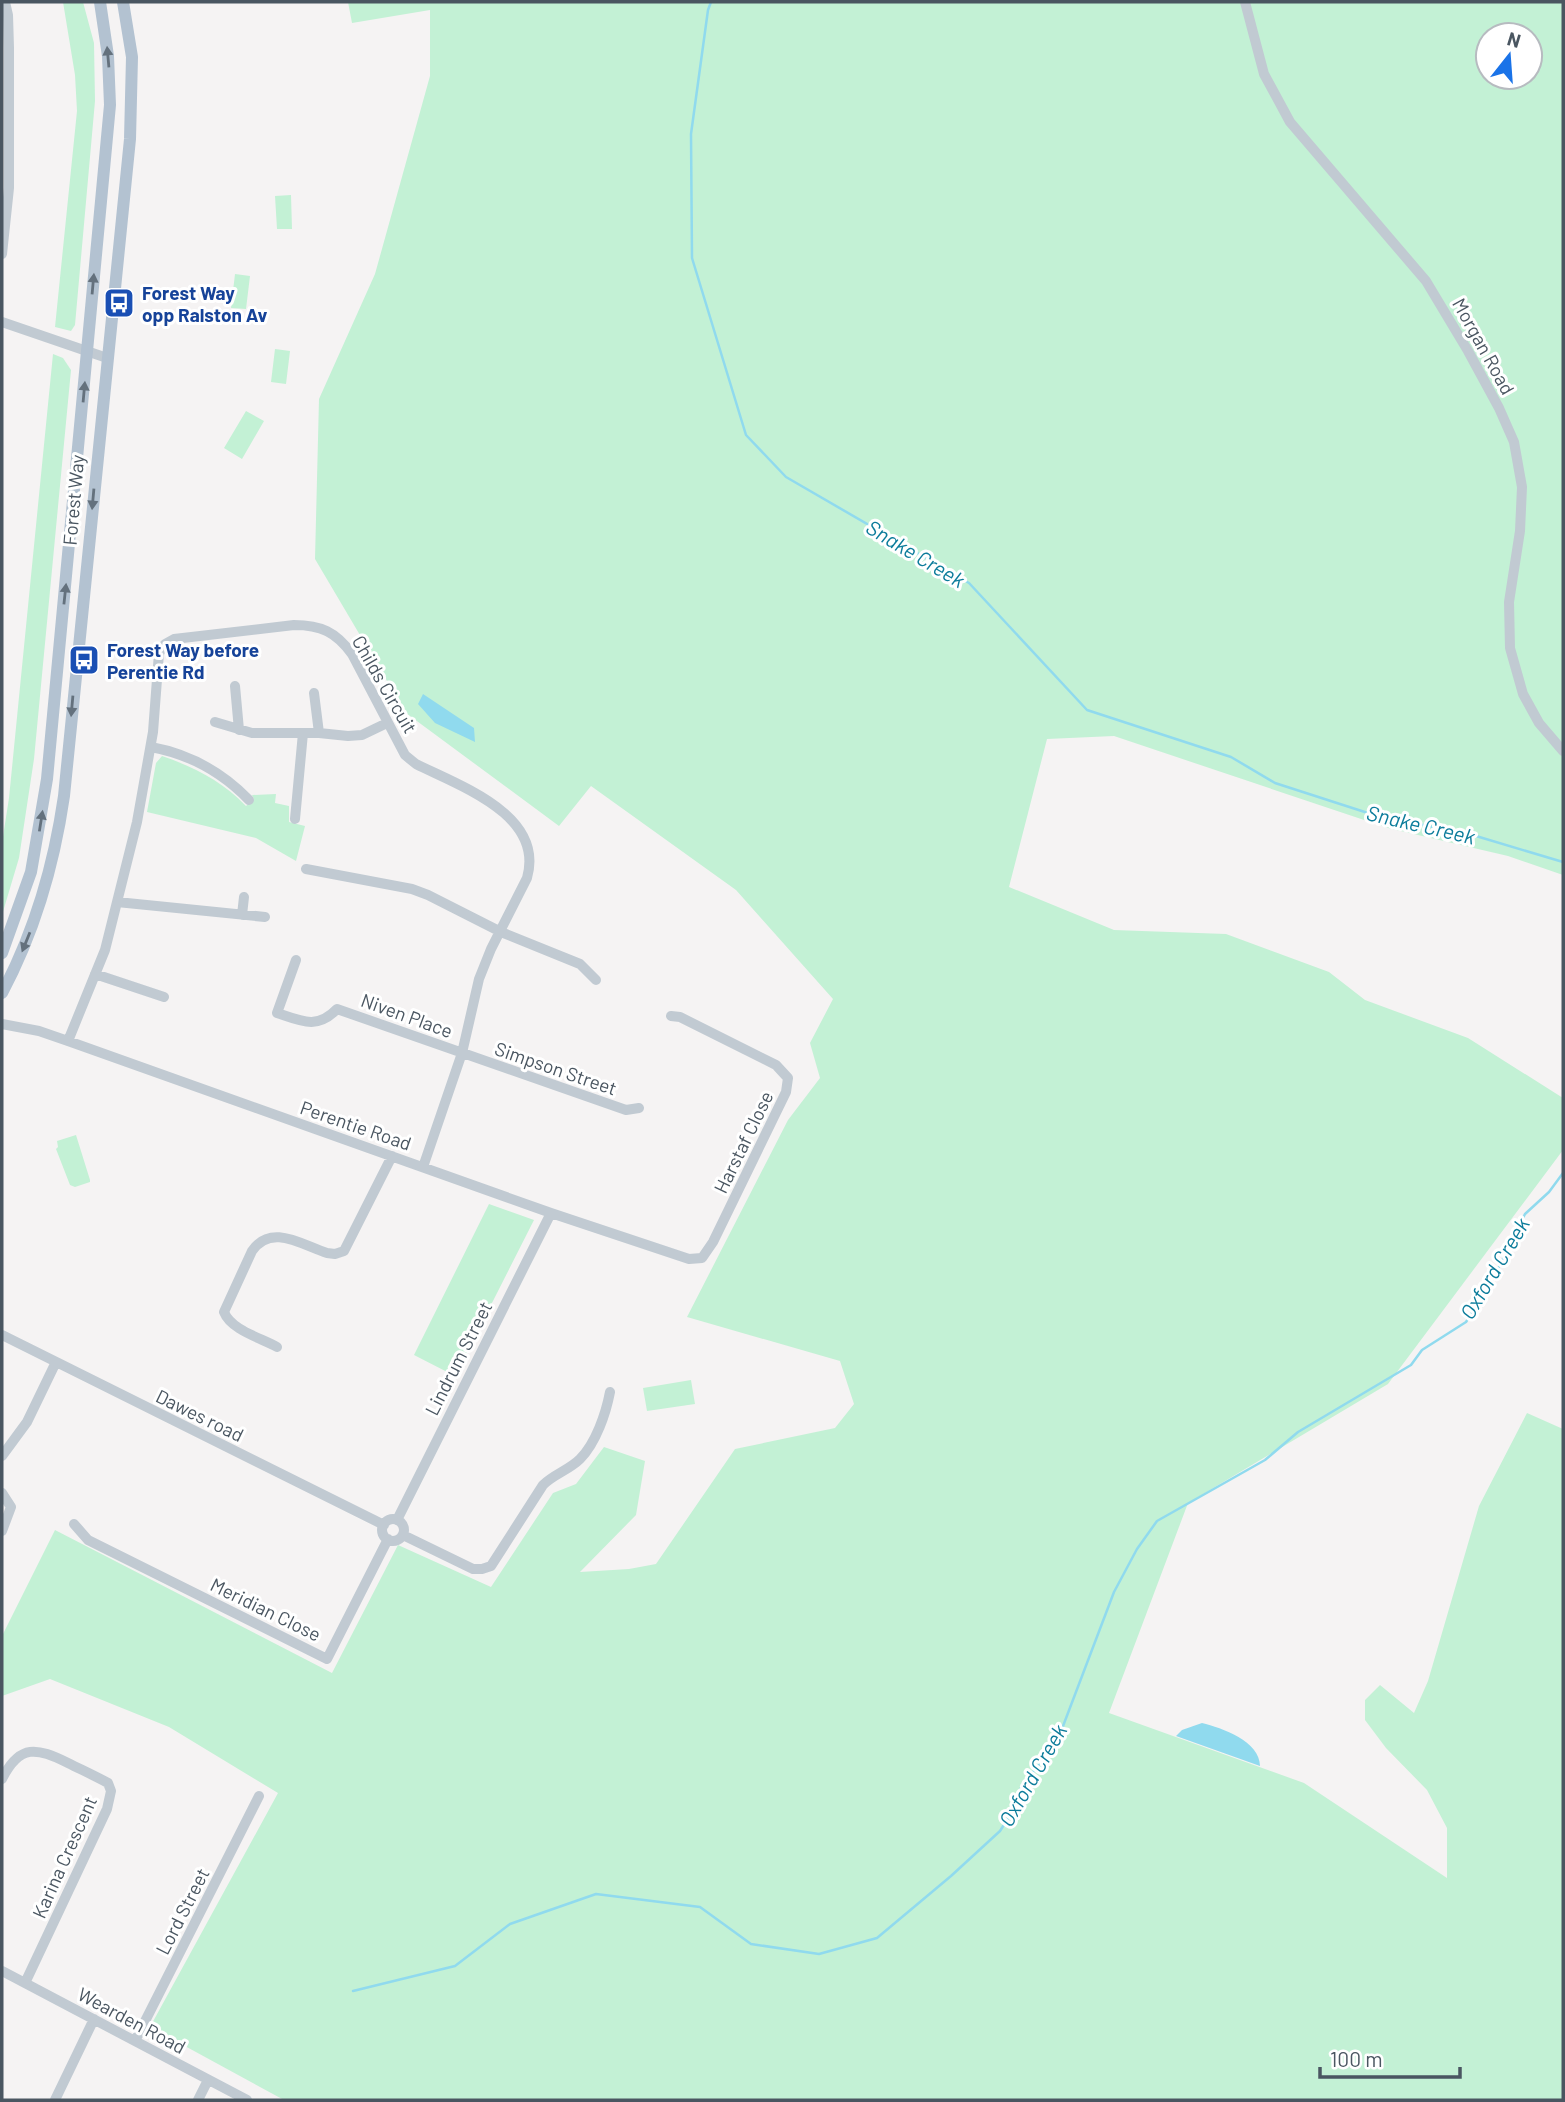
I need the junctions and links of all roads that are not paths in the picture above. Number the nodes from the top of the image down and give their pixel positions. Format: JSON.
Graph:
{"nodes":[{"id":1,"x":5,"y":2,"type":"edge"},
{"id":2,"x":100,"y":2,"type":"edge"},
{"id":3,"x":123,"y":2,"type":"edge"},
{"id":4,"x":1245,"y":2,"type":"edge"},
{"id":5,"x":2,"y":254,"type":"edge"},
{"id":6,"x":2,"y":322,"type":"edge"},
{"id":7,"x":88,"y":352,"type":"junction"},
{"id":8,"x":107,"y":358,"type":"junction"},
{"id":9,"x":235,"y":686,"type":"dead end"},
{"id":10,"x":314,"y":693,"type":"dead end"},
{"id":11,"x":215,"y":722,"type":"dead end"},
{"id":12,"x":387,"y":723,"type":"junction"},
{"id":13,"x":239,"y":730,"type":"junction"},
{"id":14,"x":303,"y":733,"type":"junction"},
{"id":15,"x":319,"y":733,"type":"junction"},
{"id":16,"x":151,"y":747,"type":"junction"},
{"id":17,"x":1563,"y":751,"type":"edge"},
{"id":18,"x":249,"y":800,"type":"dead end"},
{"id":19,"x":295,"y":819,"type":"dead end"},
{"id":20,"x":306,"y":869,"type":"dead end"},
{"id":21,"x":244,"y":897,"type":"dead end"},
{"id":22,"x":117,"y":902,"type":"junction"},
{"id":23,"x":242,"y":915,"type":"junction"},
{"id":24,"x":265,"y":918,"type":"dead end"},
{"id":25,"x":500,"y":932,"type":"junction"},
{"id":26,"x":2,"y":953,"type":"edge"},
{"id":27,"x":296,"y":960,"type":"dead end"},
{"id":28,"x":96,"y":974,"type":"junction"},
{"id":29,"x":596,"y":980,"type":"dead end"},
{"id":30,"x":2,"y":993,"type":"edge"},
{"id":31,"x":164,"y":997,"type":"dead end"},
{"id":32,"x":671,"y":1016,"type":"dead end"},
{"id":33,"x":2,"y":1024,"type":"edge"},
{"id":34,"x":68,"y":1041,"type":"junction"},
{"id":35,"x":462,"y":1053,"type":"junction"},
{"id":36,"x":639,"y":1108,"type":"dead end"},
{"id":37,"x":392,"y":1156,"type":"junction"},
{"id":38,"x":423,"y":1167,"type":"junction"},
{"id":39,"x":551,"y":1213,"type":"junction"},
{"id":40,"x":697,"y":1260,"type":"joint"},
{"id":41,"x":2,"y":1335,"type":"edge"},
{"id":42,"x":277,"y":1347,"type":"dead end"},
{"id":43,"x":56,"y":1362,"type":"junction"},
{"id":44,"x":610,"y":1392,"type":"dead end"},
{"id":45,"x":2,"y":1456,"type":"edge"},
{"id":46,"x":2,"y":1493,"type":"edge"},
{"id":47,"x":397,"y":1520,"type":"junction"},
{"id":48,"x":74,"y":1524,"type":"dead end"},
{"id":49,"x":384,"y":1525,"type":"junction"},
{"id":50,"x":2,"y":1531,"type":"edge"},
{"id":51,"x":403,"y":1535,"type":"junction"},
{"id":52,"x":388,"y":1539,"type":"junction"},
{"id":53,"x":2,"y":1779,"type":"edge"},
{"id":54,"x":259,"y":1796,"type":"dead end"},
{"id":55,"x":2,"y":1970,"type":"edge"},
{"id":56,"x":25,"y":1983,"type":"junction"},
{"id":57,"x":94,"y":2020,"type":"junction"},
{"id":58,"x":135,"y":2041,"type":"junction"},
{"id":59,"x":208,"y":2080,"type":"junction"},
{"id":60,"x":55,"y":2100,"type":"edge"},
{"id":61,"x":198,"y":2100,"type":"edge"},
{"id":62,"x":247,"y":2100,"type":"edge"}],
"edges":[{"from":1,"to":5,"type":"street"},
{"from":7,"to":2,"type":"main road","name":"Forest Way","one_way":true},
{"from":3,"to":8,"type":"main road","name":"Forest Way"},
{"from":4,"to":17,"type":"street","name":"Morgan Road"},
{"from":6,"to":7,"type":"street"},
{"from":7,"to":8,"type":"street"},
{"from":26,"to":7,"type":"main road","name":"Forest Way","one_way":true},
{"from":8,"to":30,"type":"main road","name":"Forest Way","one_way":true},
{"from":9,"to":13,"type":"street"},
{"from":10,"to":15,"type":"street"},
{"from":11,"to":13,"type":"street"},
{"from":12,"to":15,"type":"street"},
{"from":12,"to":16,"type":"street","name":"Childs Circuit"},
{"from":12,"to":25,"type":"street","name":"Childs Circuit"},
{"from":13,"to":14,"type":"street"},
{"from":14,"to":15,"type":"street"},
{"from":14,"to":19,"type":"street"},
{"from":16,"to":18,"type":"street"},
{"from":16,"to":22,"type":"street","name":"Childs Circuit"},
{"from":20,"to":25,"type":"street"},
{"from":21,"to":23,"type":"street"},
{"from":22,"to":23,"type":"street"},
{"from":22,"to":28,"type":"street","name":"Childs Circuit"},
{"from":23,"to":24,"type":"street"},
{"from":25,"to":29,"type":"street"},
{"from":25,"to":35,"type":"street","name":"Childs Circuit"},
{"from":27,"to":35,"type":"street","name":"Niven Place"},
{"from":28,"to":31,"type":"street"},
{"from":28,"to":34,"type":"street","name":"Childs Circuit"},
{"from":32,"to":40,"type":"street","name":"Harstaf Close"},
{"from":33,"to":34,"type":"street","name":"Perentie Road"},
{"from":34,"to":37,"type":"street","name":"Perentie Road"},
{"from":35,"to":36,"type":"street","name":"Simpson Street"},
{"from":35,"to":38,"type":"street","name":"Childs Circuit"},
{"from":37,"to":38,"type":"street","name":"Perentie Road"},
{"from":37,"to":42,"type":"street"},
{"from":38,"to":39,"type":"street","name":"Perentie Road"},
{"from":39,"to":40,"type":"street","name":"Perentie Road"},
{"from":39,"to":47,"type":"street","name":"Lindrum Street"},
{"from":41,"to":43,"type":"street","name":"Dawes road"},
{"from":43,"to":45,"type":"street"},
{"from":43,"to":49,"type":"street","name":"Dawes road"},
{"from":44,"to":51,"type":"street"},
{"from":46,"to":50,"type":"street"},
{"from":47,"to":49,"type":"street"},
{"from":47,"to":51,"type":"street"},
{"from":48,"to":52,"type":"street","name":"Meridian Close"},
{"from":49,"to":52,"type":"street"},
{"from":51,"to":52,"type":"street"},
{"from":53,"to":56,"type":"street","name":"Karina Crescent"},
{"from":54,"to":58,"type":"street","name":"Lord Street"},
{"from":55,"to":56,"type":"street","name":"Wearden Road"},
{"from":56,"to":57,"type":"street","name":"Wearden Road"},
{"from":57,"to":58,"type":"street","name":"Wearden Road"},
{"from":57,"to":60,"type":"street"},
{"from":58,"to":59,"type":"street","name":"Wearden Road"},
{"from":59,"to":61,"type":"street"},
{"from":59,"to":62,"type":"street","name":"Wearden Road"}]}
